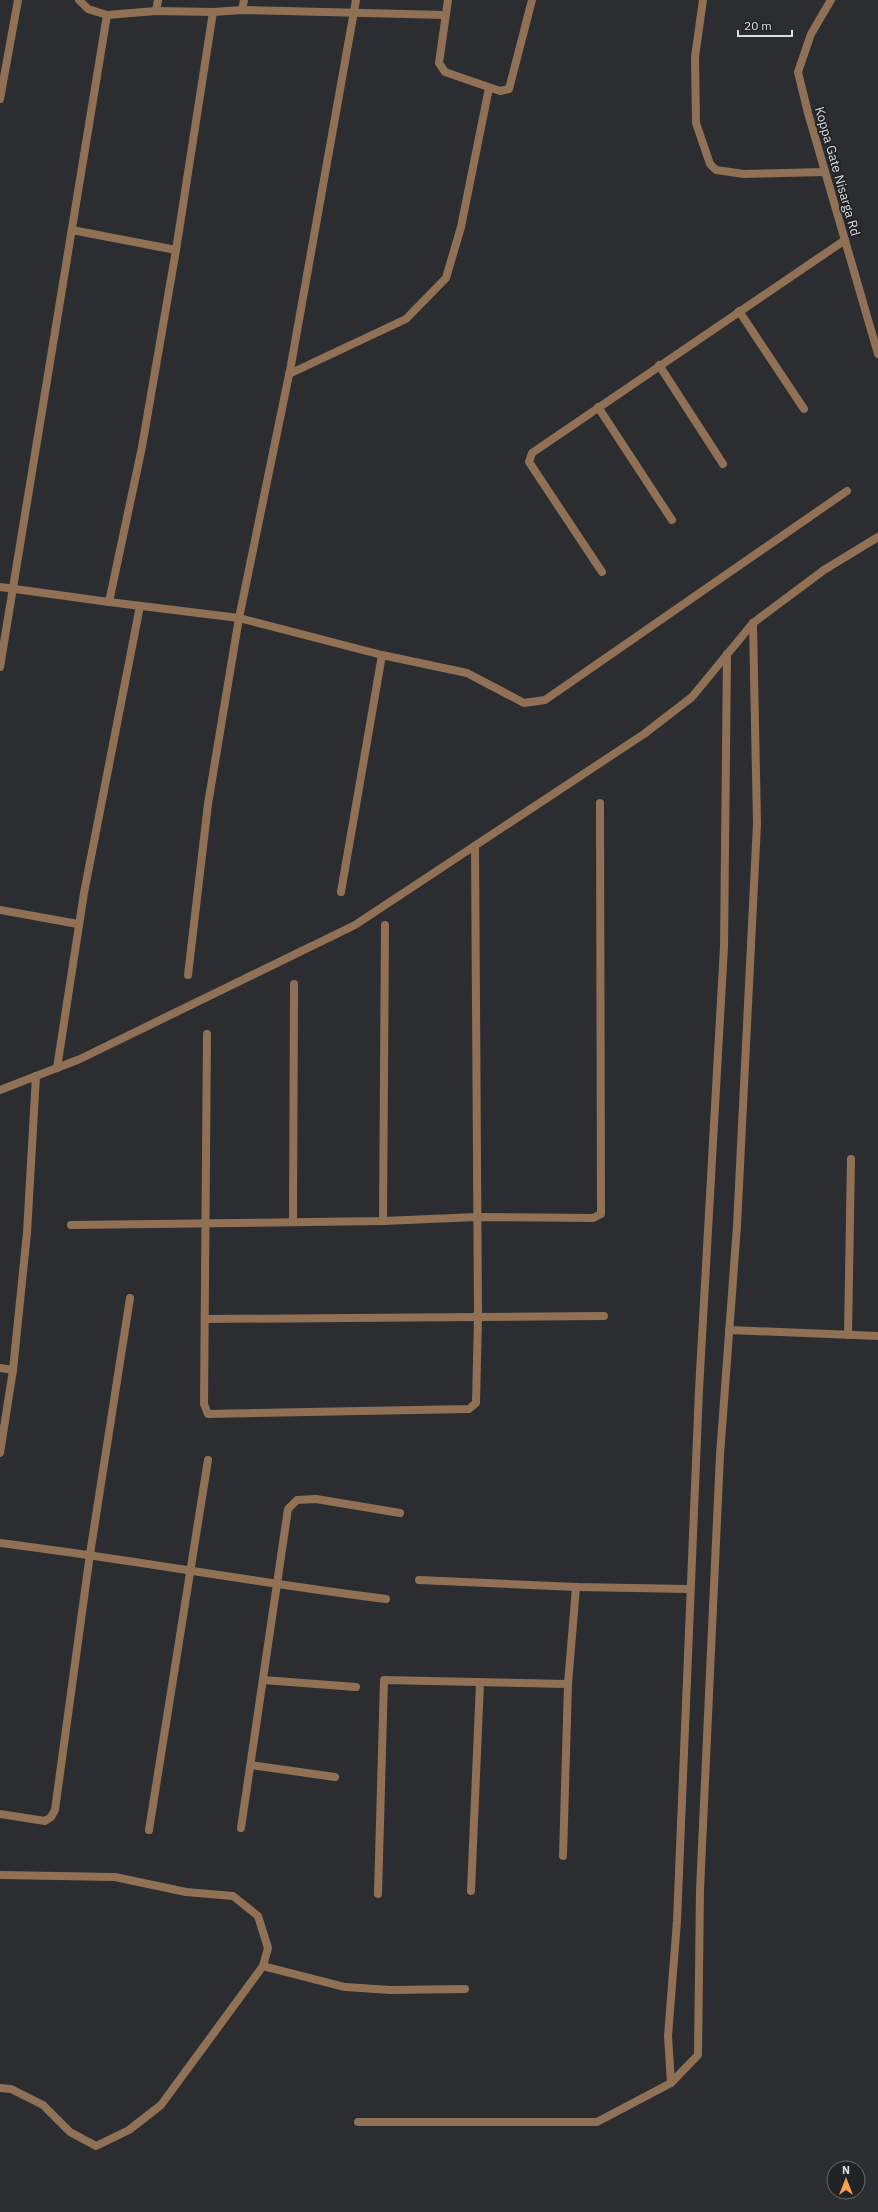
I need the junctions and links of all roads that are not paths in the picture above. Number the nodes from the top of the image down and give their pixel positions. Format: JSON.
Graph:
{"nodes":[{"id":1,"x":18,"y":0,"type":"edge"},
{"id":2,"x":79,"y":0,"type":"edge"},
{"id":3,"x":158,"y":0,"type":"edge"},
{"id":4,"x":244,"y":0,"type":"edge"},
{"id":5,"x":356,"y":0,"type":"edge"},
{"id":6,"x":448,"y":0,"type":"edge"},
{"id":7,"x":532,"y":0,"type":"edge"},
{"id":8,"x":703,"y":0,"type":"edge"},
{"id":9,"x":831,"y":0,"type":"edge"},
{"id":10,"x":242,"y":10,"type":"junction"},
{"id":11,"x":156,"y":11,"type":"junction"},
{"id":12,"x":354,"y":11,"type":"junction"},
{"id":13,"x":213,"y":12,"type":"junction"},
{"id":14,"x":107,"y":15,"type":"junction"},
{"id":15,"x":445,"y":15,"type":"junction"},
{"id":16,"x":489,"y":88,"type":"junction"},
{"id":17,"x":1,"y":90,"type":"edge"},
{"id":18,"x":0,"y":98,"type":"edge"},
{"id":19,"x":825,"y":172,"type":"junction"},
{"id":20,"x":72,"y":230,"type":"junction"},
{"id":21,"x":845,"y":240,"type":"junction"},
{"id":22,"x":176,"y":250,"type":"junction"},
{"id":23,"x":740,"y":310,"type":"junction"},
{"id":24,"x":878,"y":354,"type":"edge"},
{"id":25,"x":659,"y":365,"type":"junction"},
{"id":26,"x":289,"y":374,"type":"junction"},
{"id":27,"x":598,"y":407,"type":"junction"},
{"id":28,"x":804,"y":409,"type":"dead end"},
{"id":29,"x":723,"y":464,"type":"dead end"},
{"id":30,"x":847,"y":491,"type":"dead end"},
{"id":31,"x":672,"y":520,"type":"dead end"},
{"id":32,"x":878,"y":537,"type":"edge"},
{"id":33,"x":602,"y":572,"type":"dead end"},
{"id":34,"x":0,"y":587,"type":"edge"},
{"id":35,"x":14,"y":590,"type":"junction"},
{"id":36,"x":109,"y":602,"type":"junction"},
{"id":37,"x":140,"y":606,"type":"junction"},
{"id":38,"x":239,"y":618,"type":"junction"},
{"id":39,"x":753,"y":623,"type":"junction"},
{"id":40,"x":727,"y":654,"type":"junction"},
{"id":41,"x":382,"y":655,"type":"junction"},
{"id":42,"x":0,"y":667,"type":"edge"},
{"id":43,"x":600,"y":803,"type":"dead end"},
{"id":44,"x":475,"y":846,"type":"junction"},
{"id":45,"x":341,"y":892,"type":"dead end"},
{"id":46,"x":0,"y":910,"type":"edge"},
{"id":47,"x":78,"y":924,"type":"junction"},
{"id":48,"x":385,"y":925,"type":"dead end"},
{"id":49,"x":188,"y":975,"type":"dead end"},
{"id":50,"x":294,"y":984,"type":"dead end"},
{"id":51,"x":207,"y":1034,"type":"dead end"},
{"id":52,"x":56,"y":1068,"type":"junction"},
{"id":53,"x":36,"y":1076,"type":"junction"},
{"id":54,"x":0,"y":1090,"type":"edge"},
{"id":55,"x":851,"y":1159,"type":"dead end"},
{"id":56,"x":477,"y":1218,"type":"junction"},
{"id":57,"x":293,"y":1221,"type":"junction"},
{"id":58,"x":383,"y":1221,"type":"junction"},
{"id":59,"x":206,"y":1222,"type":"junction"},
{"id":60,"x":71,"y":1225,"type":"dead end"},
{"id":61,"x":130,"y":1298,"type":"dead end"},
{"id":62,"x":604,"y":1316,"type":"dead end"},
{"id":63,"x":478,"y":1317,"type":"junction"},
{"id":64,"x":205,"y":1319,"type":"junction"},
{"id":65,"x":729,"y":1330,"type":"junction"},
{"id":66,"x":848,"y":1335,"type":"junction"},
{"id":67,"x":878,"y":1336,"type":"edge"},
{"id":68,"x":0,"y":1368,"type":"edge"},
{"id":69,"x":13,"y":1370,"type":"junction"},
{"id":70,"x":0,"y":1453,"type":"edge"},
{"id":71,"x":208,"y":1460,"type":"dead end"},
{"id":72,"x":400,"y":1513,"type":"dead end"},
{"id":73,"x":0,"y":1543,"type":"edge"},
{"id":74,"x":90,"y":1554,"type":"junction"},
{"id":75,"x":191,"y":1570,"type":"junction"},
{"id":76,"x":419,"y":1580,"type":"dead end"},
{"id":77,"x":278,"y":1585,"type":"junction"},
{"id":78,"x":576,"y":1587,"type":"junction"},
{"id":79,"x":690,"y":1589,"type":"junction"},
{"id":80,"x":386,"y":1599,"type":"dead end"},
{"id":81,"x":263,"y":1680,"type":"junction"},
{"id":82,"x":480,"y":1683,"type":"junction"},
{"id":83,"x":568,"y":1684,"type":"junction"},
{"id":84,"x":356,"y":1687,"type":"dead end"},
{"id":85,"x":251,"y":1765,"type":"junction"},
{"id":86,"x":335,"y":1777,"type":"dead end"},
{"id":87,"x":0,"y":1814,"type":"edge"},
{"id":88,"x":241,"y":1828,"type":"dead end"},
{"id":89,"x":149,"y":1830,"type":"dead end"},
{"id":90,"x":563,"y":1856,"type":"dead end"},
{"id":91,"x":0,"y":1874,"type":"edge"},
{"id":92,"x":471,"y":1891,"type":"dead end"},
{"id":93,"x":378,"y":1894,"type":"dead end"},
{"id":94,"x":262,"y":1966,"type":"junction"},
{"id":95,"x":465,"y":1989,"type":"dead end"},
{"id":96,"x":670,"y":2083,"type":"junction"},
{"id":97,"x":0,"y":2088,"type":"edge"},
{"id":98,"x":358,"y":2122,"type":"dead end"}],
"edges":[{"from":1,"to":17,"type":"street"},
{"from":2,"to":14,"type":"street"},
{"from":3,"to":11,"type":"street"},
{"from":4,"to":10,"type":"street"},
{"from":5,"to":12,"type":"street"},
{"from":6,"to":15,"type":"street"},
{"from":7,"to":16,"type":"street"},
{"from":8,"to":19,"type":"street"},
{"from":9,"to":19,"type":"street","name":"Koppa Gate Nisarga Rd"},
{"from":10,"to":12,"type":"street"},
{"from":10,"to":13,"type":"street"},
{"from":11,"to":13,"type":"street"},
{"from":11,"to":14,"type":"street"},
{"from":12,"to":15,"type":"street"},
{"from":12,"to":26,"type":"street"},
{"from":13,"to":22,"type":"street"},
{"from":14,"to":20,"type":"street"},
{"from":15,"to":16,"type":"street"},
{"from":16,"to":26,"type":"street"},
{"from":17,"to":18,"type":"street"},
{"from":19,"to":21,"type":"street","name":"Koppa Gate Nisarga Rd"},
{"from":20,"to":22,"type":"street"},
{"from":20,"to":35,"type":"street"},
{"from":21,"to":23,"type":"street"},
{"from":21,"to":24,"type":"street","name":"Koppa Gate Nisarga Rd"},
{"from":22,"to":36,"type":"street"},
{"from":23,"to":25,"type":"street"},
{"from":23,"to":28,"type":"street"},
{"from":25,"to":27,"type":"street"},
{"from":25,"to":29,"type":"street"},
{"from":26,"to":38,"type":"street"},
{"from":27,"to":31,"type":"street"},
{"from":27,"to":33,"type":"street"},
{"from":30,"to":41,"type":"street"},
{"from":32,"to":39,"type":"street"},
{"from":34,"to":35,"type":"street"},
{"from":35,"to":36,"type":"street"},
{"from":35,"to":42,"type":"street"},
{"from":36,"to":37,"type":"street"},
{"from":37,"to":38,"type":"street"},
{"from":37,"to":47,"type":"street"},
{"from":38,"to":41,"type":"street"},
{"from":38,"to":49,"type":"street"},
{"from":39,"to":40,"type":"street"},
{"from":39,"to":65,"type":"street"},
{"from":40,"to":44,"type":"street"},
{"from":40,"to":79,"type":"street"},
{"from":41,"to":45,"type":"street"},
{"from":43,"to":56,"type":"street"},
{"from":44,"to":52,"type":"street"},
{"from":44,"to":56,"type":"street"},
{"from":46,"to":47,"type":"street"},
{"from":47,"to":52,"type":"street"},
{"from":48,"to":58,"type":"street"},
{"from":50,"to":57,"type":"street"},
{"from":51,"to":59,"type":"street"},
{"from":52,"to":53,"type":"street"},
{"from":53,"to":54,"type":"street"},
{"from":53,"to":69,"type":"street"},
{"from":55,"to":66,"type":"street"},
{"from":56,"to":58,"type":"street"},
{"from":56,"to":63,"type":"street"},
{"from":57,"to":58,"type":"street"},
{"from":57,"to":59,"type":"street"},
{"from":59,"to":60,"type":"street"},
{"from":59,"to":64,"type":"street"},
{"from":61,"to":74,"type":"street"},
{"from":62,"to":63,"type":"street"},
{"from":63,"to":64,"type":"street"},
{"from":63,"to":64,"type":"street"},
{"from":65,"to":66,"type":"street"},
{"from":65,"to":96,"type":"street"},
{"from":66,"to":67,"type":"street"},
{"from":68,"to":69,"type":"street"},
{"from":69,"to":70,"type":"street"},
{"from":71,"to":75,"type":"street"},
{"from":72,"to":77,"type":"street"},
{"from":73,"to":74,"type":"street"},
{"from":74,"to":75,"type":"street"},
{"from":74,"to":87,"type":"street"},
{"from":75,"to":77,"type":"street"},
{"from":75,"to":89,"type":"street"},
{"from":76,"to":78,"type":"street"},
{"from":77,"to":80,"type":"street"},
{"from":77,"to":81,"type":"street"},
{"from":78,"to":79,"type":"street"},
{"from":78,"to":83,"type":"street"},
{"from":79,"to":96,"type":"street"},
{"from":81,"to":84,"type":"street"},
{"from":81,"to":85,"type":"street"},
{"from":82,"to":83,"type":"street"},
{"from":82,"to":92,"type":"street"},
{"from":82,"to":93,"type":"street"},
{"from":83,"to":90,"type":"street"},
{"from":85,"to":86,"type":"street"},
{"from":85,"to":88,"type":"street"},
{"from":91,"to":94,"type":"street"},
{"from":94,"to":95,"type":"street"},
{"from":94,"to":97,"type":"street"},
{"from":96,"to":98,"type":"street"}]}
